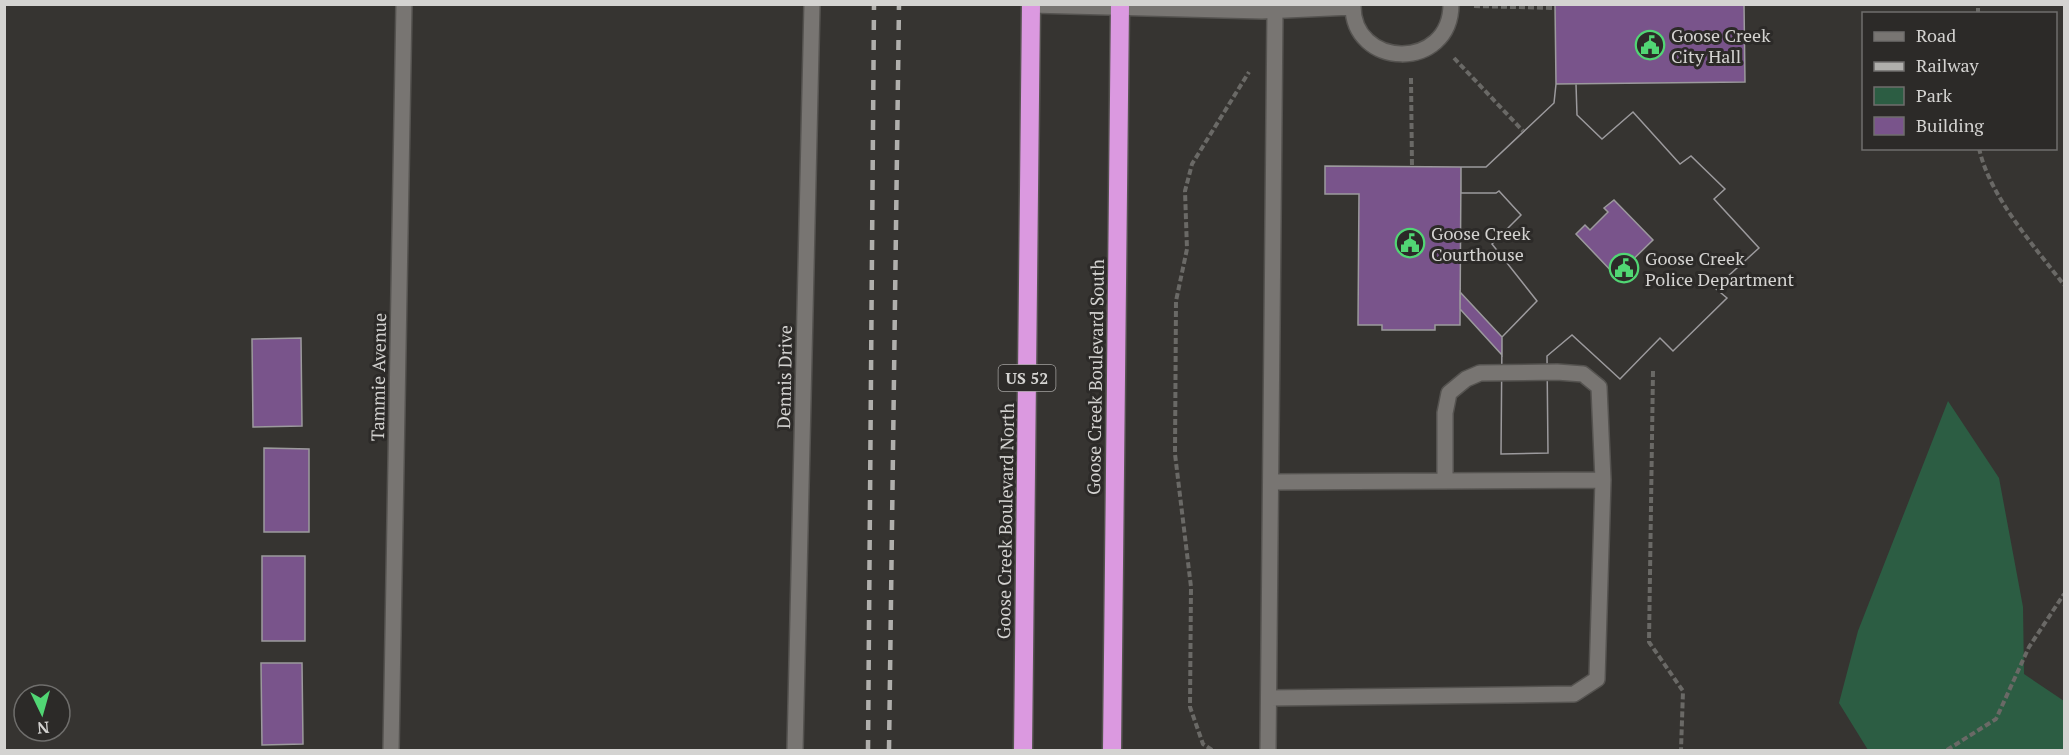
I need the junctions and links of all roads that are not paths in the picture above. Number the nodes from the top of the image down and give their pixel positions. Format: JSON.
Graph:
{"nodes":[{"id":1,"x":404,"y":4,"type":"edge"},
{"id":2,"x":812,"y":4,"type":"edge"},
{"id":3,"x":1031,"y":5,"type":"edge"},
{"id":4,"x":1452,"y":5,"type":"edge"},
{"id":5,"x":1120,"y":6,"type":"edge"},
{"id":6,"x":1353,"y":6,"type":"edge"},
{"id":7,"x":1275,"y":10,"type":"junction"},
{"id":8,"x":1604,"y":480,"type":"junction"},
{"id":9,"x":1445,"y":481,"type":"junction"},
{"id":10,"x":1271,"y":482,"type":"junction"},
{"id":11,"x":1269,"y":698,"type":"junction"},
{"id":12,"x":391,"y":750,"type":"edge"},
{"id":13,"x":795,"y":750,"type":"edge"},
{"id":14,"x":1023,"y":750,"type":"edge"},
{"id":15,"x":1112,"y":750,"type":"edge"},
{"id":16,"x":1268,"y":750,"type":"edge"}],
"edges":[{"from":1,"to":12,"type":"street","name":"Tammie Avenue"},
{"from":2,"to":13,"type":"street","name":"Dennis Drive"},
{"from":3,"to":5,"type":"street"},
{"from":3,"to":14,"type":"highway","name":"Goose Creek Boulevard North","number":"US 52"},
{"from":4,"to":6,"type":"street"},
{"from":5,"to":7,"type":"street"},
{"from":5,"to":15,"type":"highway","name":"Goose Creek Boulevard South"},
{"from":6,"to":7,"type":"street"},
{"from":7,"to":10,"type":"street"},
{"from":8,"to":9,"type":"street"},
{"from":8,"to":9,"type":"street"},
{"from":8,"to":11,"type":"street"},
{"from":9,"to":10,"type":"street"},
{"from":10,"to":11,"type":"street"},
{"from":11,"to":16,"type":"street"}]}
